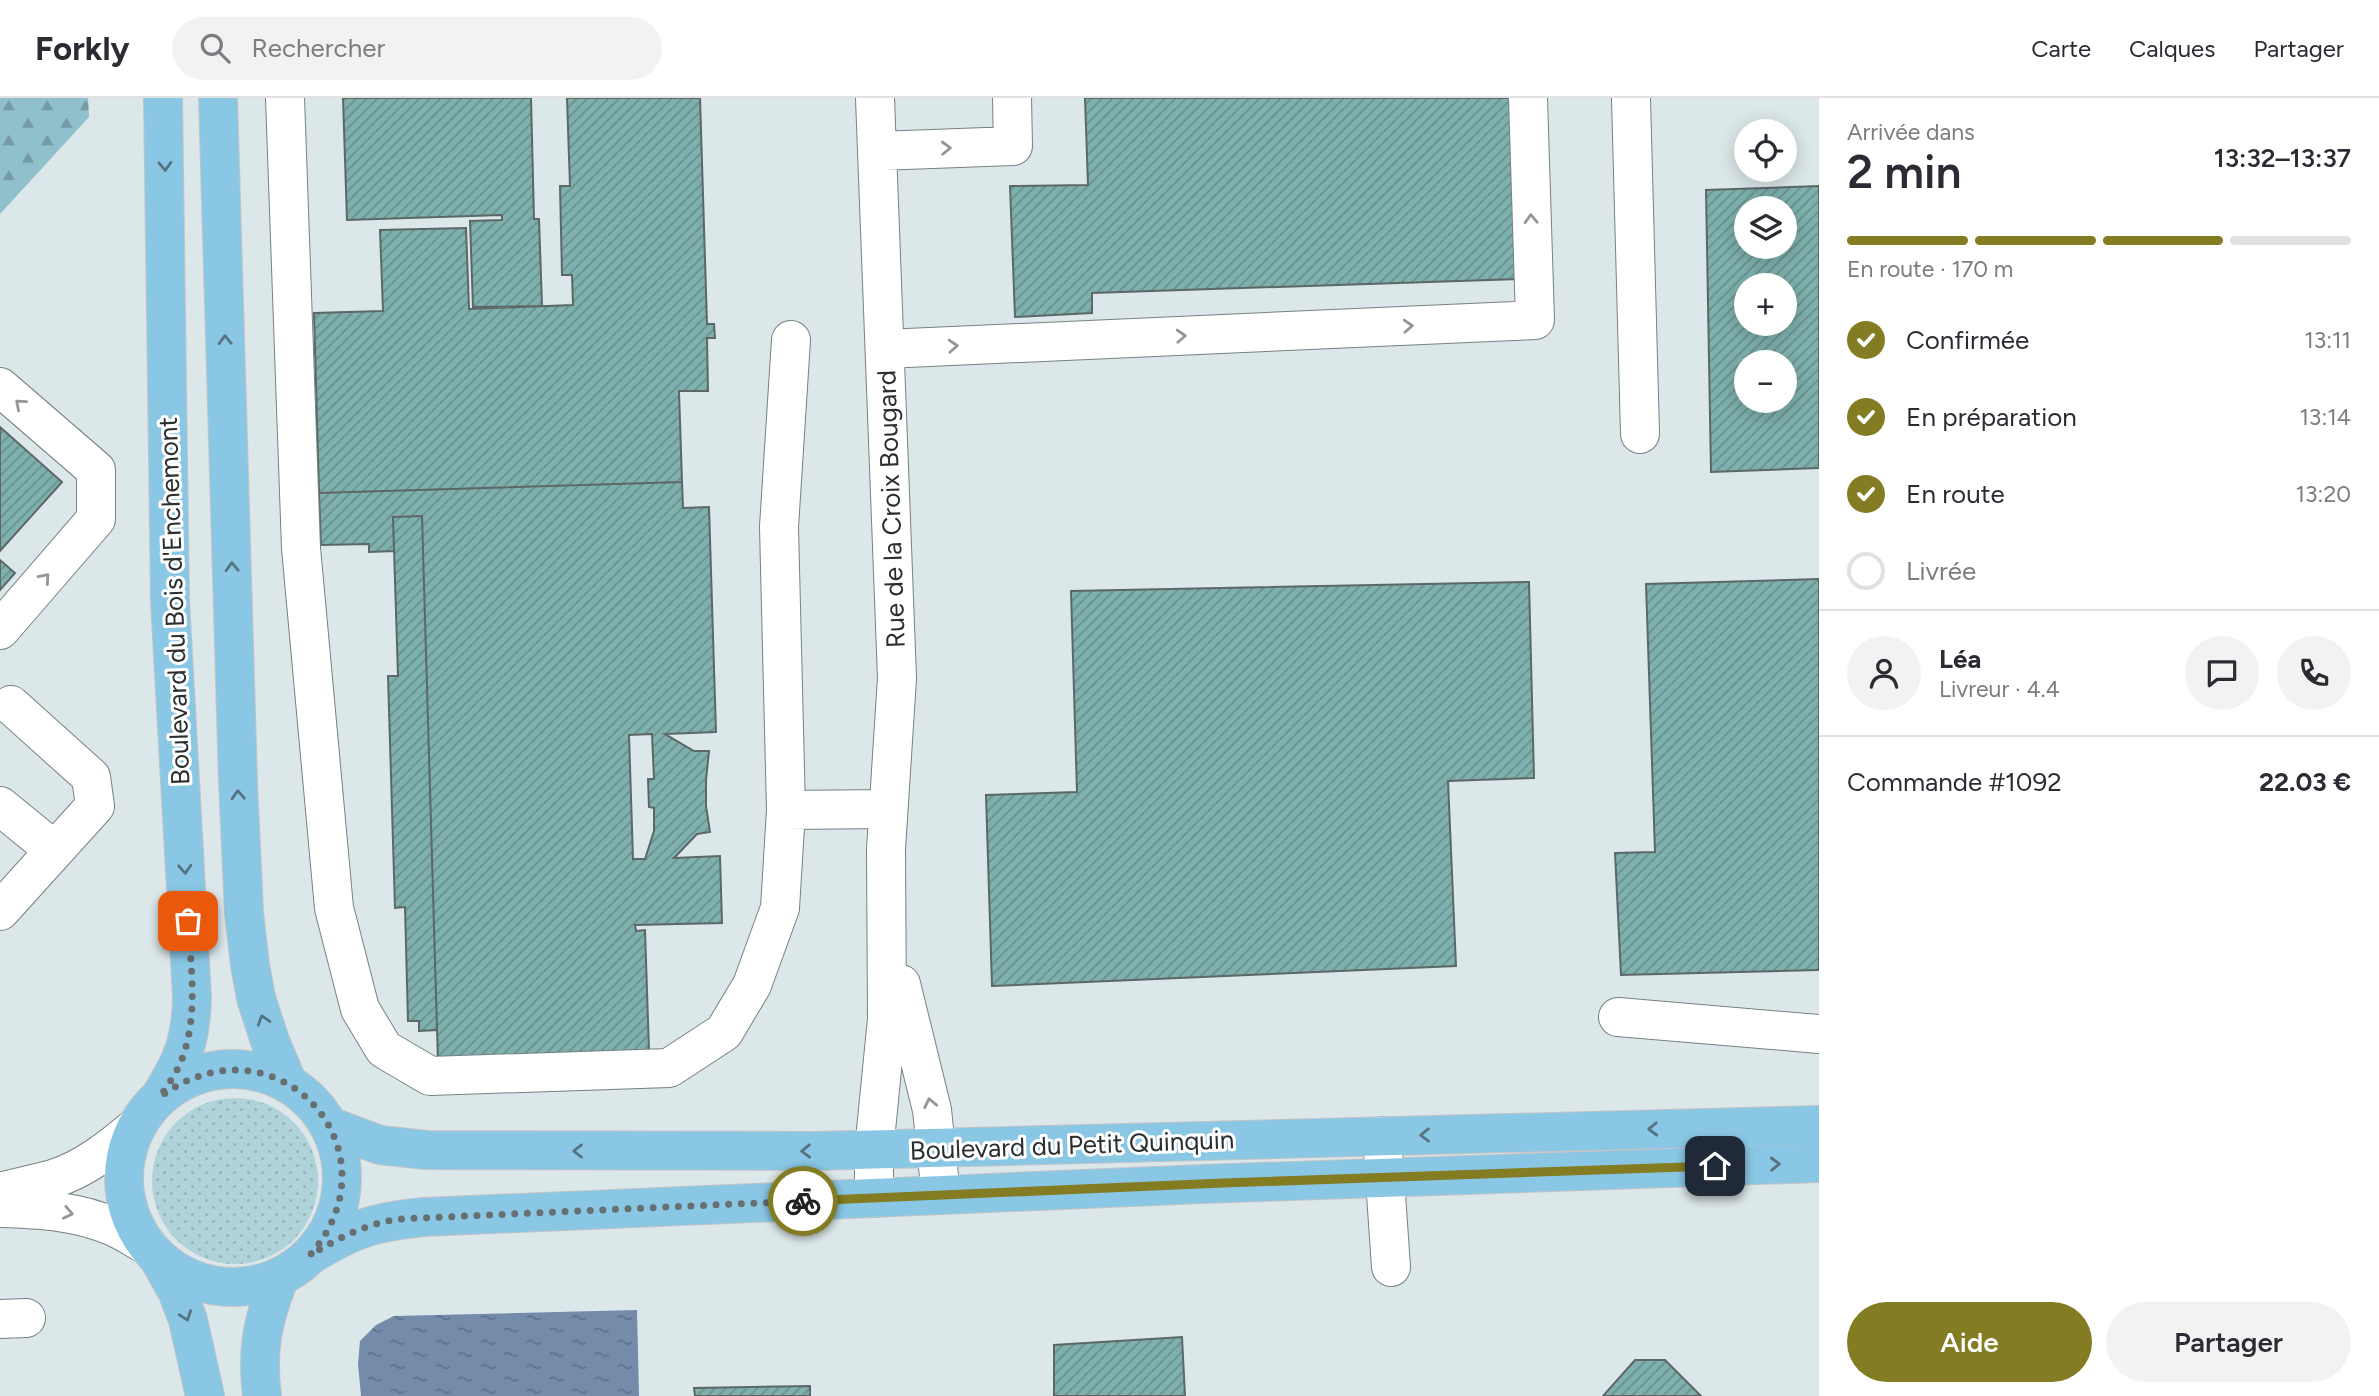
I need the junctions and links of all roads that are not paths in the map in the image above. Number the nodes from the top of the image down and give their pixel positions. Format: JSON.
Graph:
{"nodes":[{"id":1,"x":163,"y":98,"type":"edge"},
{"id":2,"x":218,"y":98,"type":"edge"},
{"id":3,"x":285,"y":98,"type":"edge"},
{"id":4,"x":875,"y":98,"type":"edge"},
{"id":5,"x":1012,"y":98,"type":"edge"},
{"id":6,"x":1528,"y":98,"type":"edge"},
{"id":7,"x":1631,"y":98,"type":"edge"},
{"id":8,"x":877,"y":150,"type":"junction"},
{"id":9,"x":791,"y":340,"type":"dead end"},
{"id":10,"x":885,"y":349,"type":"junction"},
{"id":11,"x":0,"y":387,"type":"edge"},
{"id":12,"x":1640,"y":434,"type":"dead end"},
{"id":13,"x":0,"y":629,"type":"edge"},
{"id":14,"x":10,"y":705,"type":"dead end"},
{"id":15,"x":0,"y":806,"type":"edge"},
{"id":16,"x":888,"y":808,"type":"junction"},
{"id":17,"x":786,"y":810,"type":"junction"},
{"id":18,"x":54,"y":850,"type":"junction"},
{"id":19,"x":0,"y":911,"type":"edge"},
{"id":20,"x":888,"y":920,"type":"junction"},
{"id":21,"x":1618,"y":1017,"type":"dead end"},
{"id":22,"x":1819,"y":1034,"type":"edge"},
{"id":23,"x":288,"y":1084,"type":"junction"},
{"id":24,"x":160,"y":1097,"type":"junction"},
{"id":25,"x":1819,"y":1125,"type":"edge"},
{"id":26,"x":137,"y":1126,"type":"junction"},
{"id":27,"x":329,"y":1126,"type":"junction"},
{"id":28,"x":1382,"y":1136,"type":"junction"},
{"id":29,"x":937,"y":1148,"type":"junction"},
{"id":30,"x":874,"y":1150,"type":"junction"},
{"id":31,"x":1819,"y":1163,"type":"edge"},
{"id":32,"x":1385,"y":1177,"type":"junction"},
{"id":33,"x":0,"y":1192,"type":"edge"},
{"id":34,"x":941,"y":1195,"type":"junction"},
{"id":35,"x":874,"y":1198,"type":"junction"},
{"id":36,"x":0,"y":1208,"type":"edge"},
{"id":37,"x":152,"y":1251,"type":"junction"},
{"id":38,"x":295,"y":1266,"type":"junction"},
{"id":39,"x":1391,"y":1266,"type":"dead end"},
{"id":40,"x":205,"y":1396,"type":"edge"},
{"id":41,"x":262,"y":1396,"type":"edge"}],
"edges":[{"from":1,"to":24,"type":"main road","name":"Boulevard du Bois d'Enchemont","one_way":true},
{"from":23,"to":2,"type":"main road","one_way":true},
{"from":3,"to":17,"type":"street"},
{"from":4,"to":8,"type":"street","name":"Rue de la Croix Bougard"},
{"from":8,"to":5,"type":"street","one_way":true},
{"from":10,"to":6,"type":"street","one_way":true},
{"from":7,"to":12,"type":"street"},
{"from":8,"to":10,"type":"street","name":"Rue de la Croix Bougard"},
{"from":9,"to":17,"type":"street"},
{"from":10,"to":16,"type":"street","name":"Rue de la Croix Bougard"},
{"from":13,"to":11,"type":"street","one_way":true},
{"from":14,"to":18,"type":"street"},
{"from":15,"to":18,"type":"street"},
{"from":16,"to":17,"type":"street"},
{"from":16,"to":20,"type":"street","name":"Rue de la Croix Bougard"},
{"from":18,"to":19,"type":"street"},
{"from":29,"to":20,"type":"street","one_way":true},
{"from":20,"to":30,"type":"street"},
{"from":21,"to":22,"type":"street"},
{"from":23,"to":24,"type":"main road"},
{"from":23,"to":27,"type":"main road"},
{"from":24,"to":26,"type":"main road"},
{"from":25,"to":28,"type":"main road","name":"Boulevard du Petit Quinquin","one_way":true},
{"from":26,"to":33,"type":"street"},
{"from":26,"to":37,"type":"main road"},
{"from":30,"to":27,"type":"main road","name":"Boulevard du Petit Quinquin","one_way":true},
{"from":27,"to":38,"type":"main road"},
{"from":28,"to":29,"type":"main road","name":"Boulevard du Petit Quinquin"},
{"from":28,"to":32,"type":"street"},
{"from":29,"to":30,"type":"main road","name":"Boulevard du Petit Quinquin"},
{"from":29,"to":34,"type":"street"},
{"from":30,"to":35,"type":"street"},
{"from":32,"to":31,"type":"main road","name":"Boulevard du Petit Quinquin","one_way":true},
{"from":32,"to":34,"type":"main road","name":"Boulevard du Petit Quinquin"},
{"from":32,"to":39,"type":"street"},
{"from":34,"to":35,"type":"main road","name":"Boulevard du Petit Quinquin"},
{"from":35,"to":38,"type":"main road","name":"Boulevard du Petit Quinquin"},
{"from":36,"to":37,"type":"street","one_way":true},
{"from":37,"to":38,"type":"main road"},
{"from":37,"to":40,"type":"main road","one_way":true},
{"from":38,"to":41,"type":"main road"}]}
